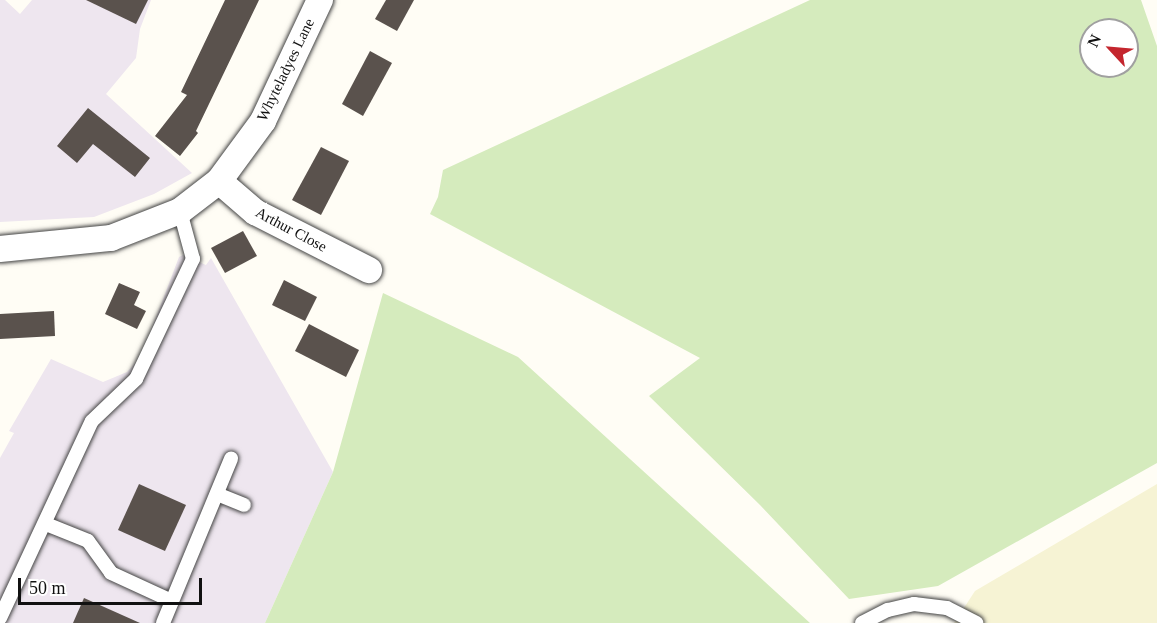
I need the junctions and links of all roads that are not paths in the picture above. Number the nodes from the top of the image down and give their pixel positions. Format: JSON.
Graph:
{"nodes":[{"id":1,"x":320,"y":0,"type":"edge"},
{"id":2,"x":219,"y":181,"type":"junction"},
{"id":3,"x":180,"y":211,"type":"junction"},
{"id":4,"x":0,"y":249,"type":"edge"},
{"id":5,"x":369,"y":270,"type":"dead end"},
{"id":6,"x":231,"y":459,"type":"dead end"},
{"id":7,"x":217,"y":494,"type":"junction"},
{"id":8,"x":244,"y":505,"type":"dead end"},
{"id":9,"x":46,"y":524,"type":"junction"},
{"id":10,"x":172,"y":601,"type":"junction"},
{"id":11,"x":0,"y":618,"type":"edge"},
{"id":12,"x":163,"y":623,"type":"edge"},
{"id":13,"x":862,"y":623,"type":"edge"},
{"id":14,"x":976,"y":623,"type":"edge"}],
"edges":[{"from":1,"to":2,"type":"street","name":"Whyteladyes Lane"},
{"from":2,"to":3,"type":"street","name":"Whyteladyes Lane"},
{"from":2,"to":5,"type":"street","name":"Arthur Close"},
{"from":3,"to":4,"type":"street","name":"Whyteladyes Lane"},
{"from":3,"to":9,"type":"lane"},
{"from":6,"to":7,"type":"lane"},
{"from":7,"to":8,"type":"lane"},
{"from":7,"to":10,"type":"lane"},
{"from":9,"to":10,"type":"lane"},
{"from":9,"to":11,"type":"lane"},
{"from":10,"to":12,"type":"lane"},
{"from":13,"to":14,"type":"lane"}]}
